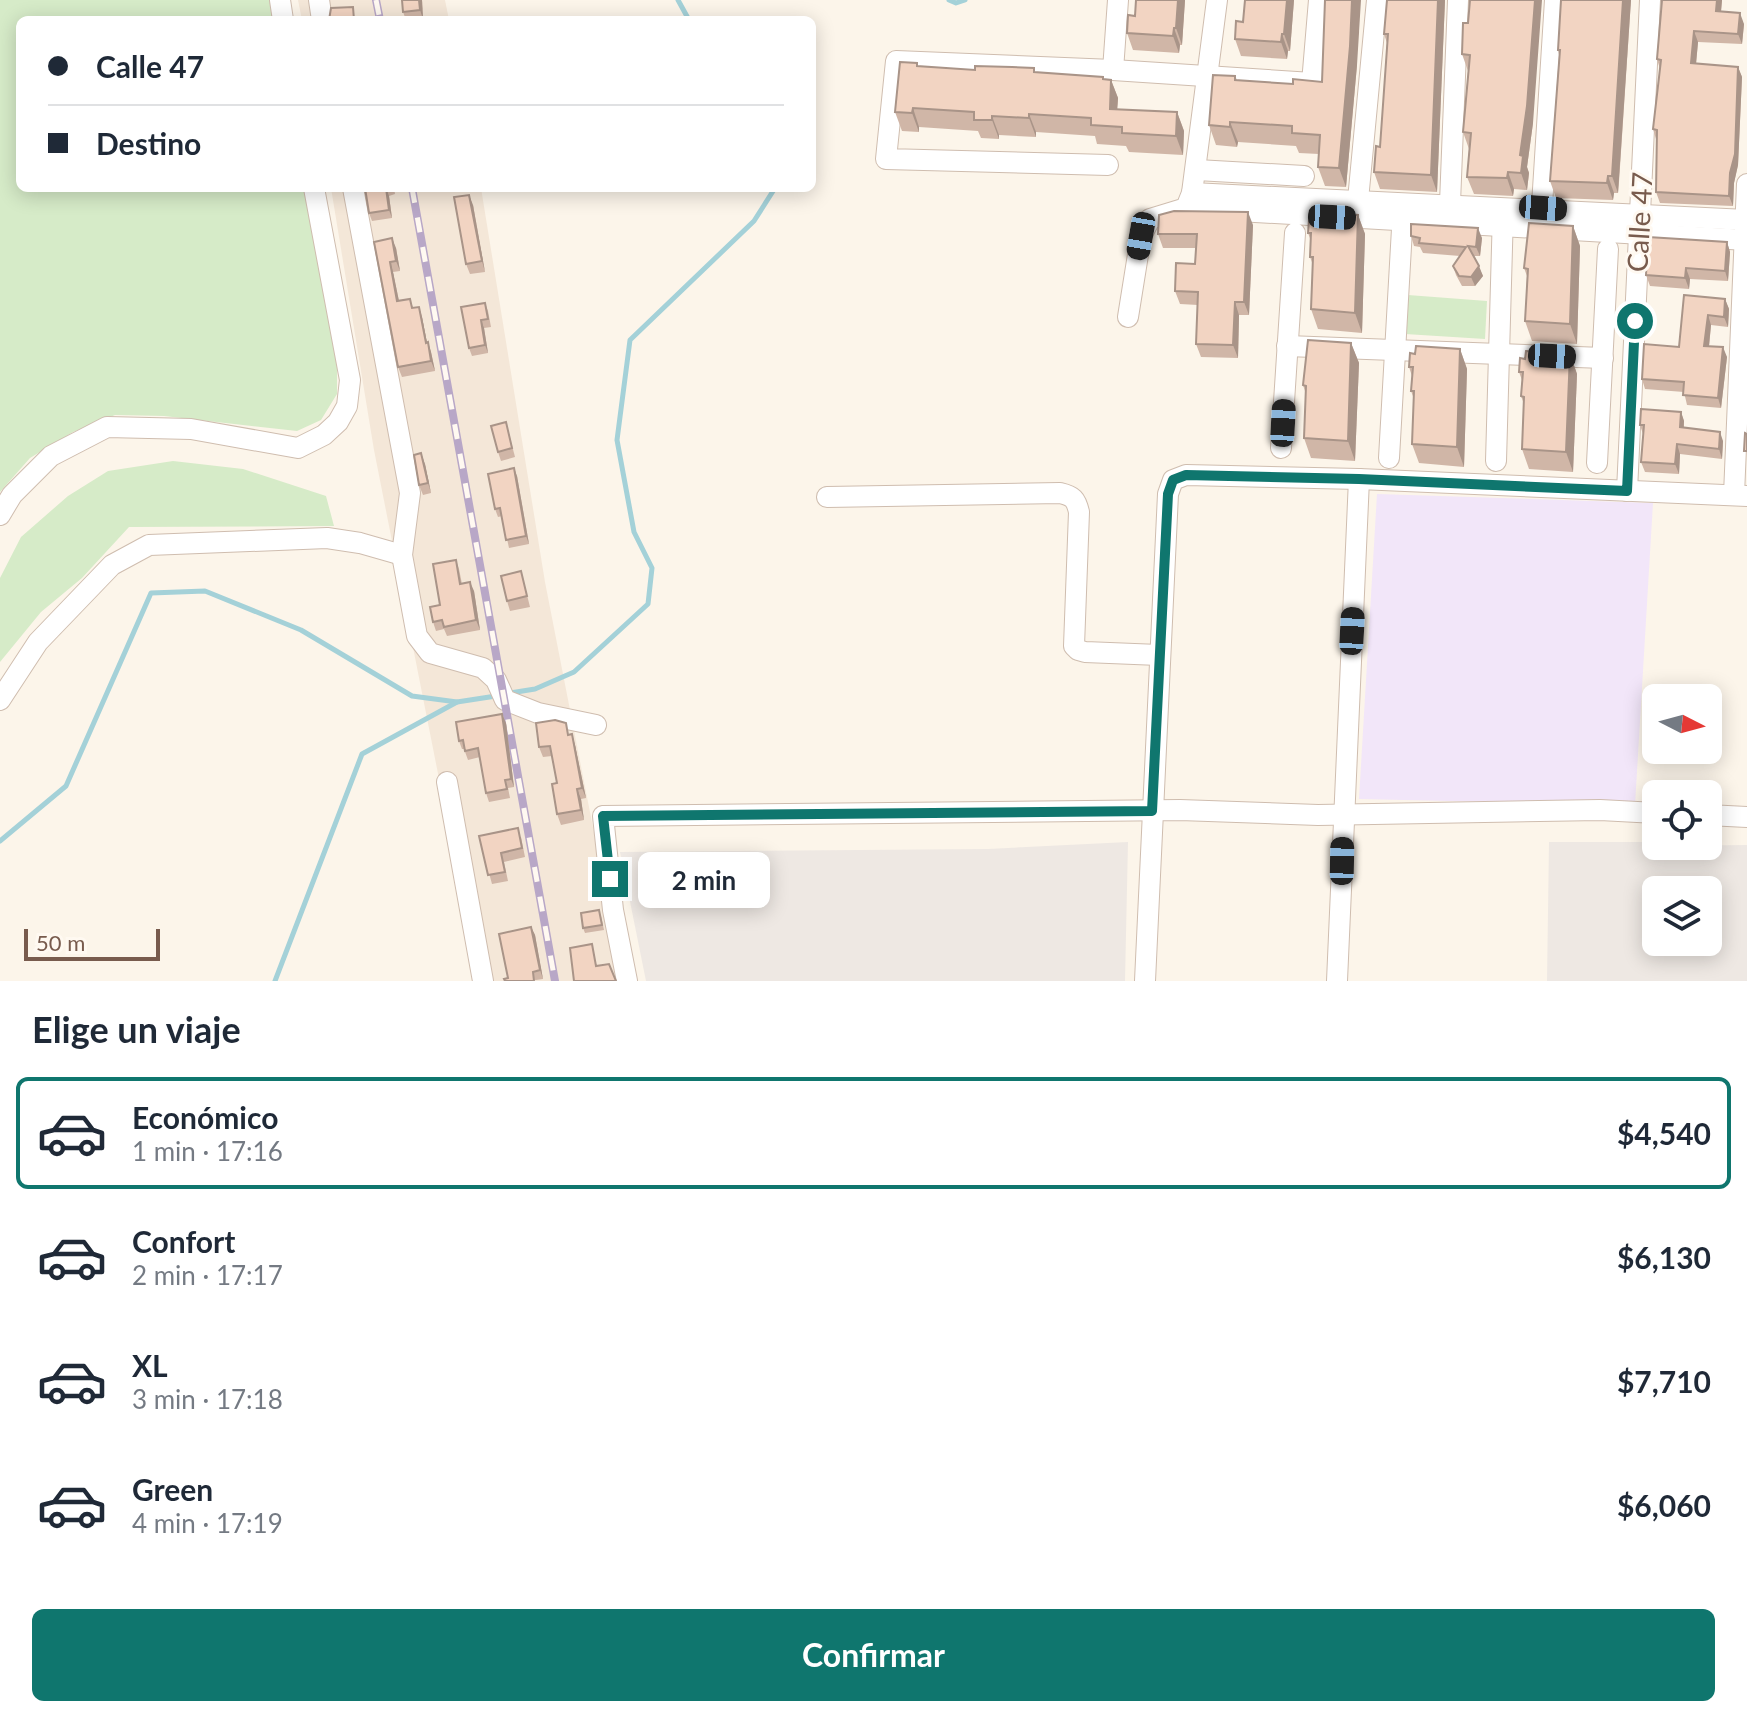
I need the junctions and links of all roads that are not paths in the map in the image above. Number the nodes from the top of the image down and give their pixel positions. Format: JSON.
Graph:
{"nodes":[{"id":1,"x":1118,"y":0,"type":"edge"},
{"id":2,"x":1217,"y":0,"type":"edge"},
{"id":3,"x":1319,"y":0,"type":"edge"},
{"id":4,"x":1377,"y":0,"type":"edge"},
{"id":5,"x":1458,"y":0,"type":"edge"},
{"id":6,"x":1555,"y":0,"type":"edge"},
{"id":7,"x":1650,"y":0,"type":"edge"},
{"id":8,"x":1113,"y":70,"type":"junction"},
{"id":9,"x":1207,"y":76,"type":"junction"},
{"id":10,"x":1108,"y":165,"type":"dead end"},
{"id":11,"x":1197,"y":170,"type":"junction"},
{"id":12,"x":1304,"y":176,"type":"dead end"},
{"id":13,"x":1747,"y":184,"type":"edge"},
{"id":14,"x":315,"y":192,"type":"edge"},
{"id":15,"x":354,"y":192,"type":"edge"},
{"id":16,"x":1189,"y":200,"type":"junction"},
{"id":17,"x":1358,"y":200,"type":"junction"},
{"id":18,"x":1450,"y":203,"type":"junction"},
{"id":19,"x":1403,"y":213,"type":"junction"},
{"id":20,"x":1502,"y":217,"type":"junction"},
{"id":21,"x":1541,"y":218,"type":"junction"},
{"id":22,"x":1640,"y":225,"type":"junction"},
{"id":23,"x":1746,"y":230,"type":"edge"},
{"id":24,"x":1295,"y":233,"type":"dead end"},
{"id":25,"x":1608,"y":249,"type":"dead end"},
{"id":26,"x":1128,"y":317,"type":"dead end"},
{"id":27,"x":1287,"y":346,"type":"junction"},
{"id":28,"x":1396,"y":351,"type":"junction"},
{"id":29,"x":1501,"y":354,"type":"junction"},
{"id":30,"x":1603,"y":358,"type":"junction"},
{"id":31,"x":1281,"y":448,"type":"dead end"},
{"id":32,"x":1389,"y":458,"type":"dead end"},
{"id":33,"x":1496,"y":461,"type":"dead end"},
{"id":34,"x":1597,"y":463,"type":"dead end"},
{"id":35,"x":1359,"y":479,"type":"junction"},
{"id":36,"x":1627,"y":491,"type":"junction"},
{"id":37,"x":1740,"y":496,"type":"edge"},
{"id":38,"x":827,"y":497,"type":"dead end"},
{"id":39,"x":0,"y":515,"type":"edge"},
{"id":40,"x":402,"y":555,"type":"junction"},
{"id":41,"x":1159,"y":655,"type":"junction"},
{"id":42,"x":0,"y":700,"type":"edge"},
{"id":43,"x":596,"y":725,"type":"dead end"},
{"id":44,"x":447,"y":782,"type":"dead end"},
{"id":45,"x":1152,"y":811,"type":"junction"},
{"id":46,"x":1642,"y":812,"type":"edge"},
{"id":47,"x":1343,"y":814,"type":"junction"},
{"id":48,"x":1722,"y":816,"type":"edge"},
{"id":49,"x":1747,"y":817,"type":"edge"},
{"id":50,"x":483,"y":981,"type":"edge"},
{"id":51,"x":627,"y":981,"type":"edge"},
{"id":52,"x":1145,"y":981,"type":"edge"},
{"id":53,"x":1337,"y":981,"type":"edge"}],
"edges":[{"from":1,"to":8,"type":"street"},
{"from":2,"to":9,"type":"street"},
{"from":3,"to":9,"type":"street"},
{"from":4,"to":17,"type":"street"},
{"from":5,"to":18,"type":"street"},
{"from":6,"to":21,"type":"street"},
{"from":7,"to":22,"type":"street","name":"Calle 47"},
{"from":8,"to":9,"type":"street"},
{"from":8,"to":10,"type":"street"},
{"from":9,"to":11,"type":"street"},
{"from":11,"to":12,"type":"street"},
{"from":11,"to":16,"type":"street"},
{"from":13,"to":23,"type":"street"},
{"from":14,"to":39,"type":"street"},
{"from":15,"to":40,"type":"street"},
{"from":16,"to":17,"type":"street"},
{"from":16,"to":19,"type":"street"},
{"from":16,"to":26,"type":"street"},
{"from":17,"to":19,"type":"street"},
{"from":18,"to":19,"type":"street"},
{"from":18,"to":20,"type":"street"},
{"from":19,"to":20,"type":"street"},
{"from":19,"to":28,"type":"street"},
{"from":20,"to":21,"type":"street"},
{"from":20,"to":29,"type":"street"},
{"from":21,"to":22,"type":"street"},
{"from":22,"to":23,"type":"street"},
{"from":22,"to":36,"type":"street","name":"Calle 47"},
{"from":23,"to":37,"type":"street"},
{"from":24,"to":27,"type":"street"},
{"from":25,"to":30,"type":"street"},
{"from":27,"to":28,"type":"street"},
{"from":27,"to":31,"type":"street"},
{"from":28,"to":29,"type":"street"},
{"from":28,"to":32,"type":"street"},
{"from":29,"to":30,"type":"street"},
{"from":29,"to":33,"type":"street"},
{"from":30,"to":34,"type":"street"},
{"from":35,"to":36,"type":"street"},
{"from":35,"to":41,"type":"street"},
{"from":35,"to":47,"type":"street"},
{"from":36,"to":37,"type":"street"},
{"from":38,"to":41,"type":"street"},
{"from":40,"to":42,"type":"street"},
{"from":40,"to":43,"type":"street"},
{"from":41,"to":45,"type":"street"},
{"from":44,"to":50,"type":"street"},
{"from":45,"to":47,"type":"street"},
{"from":45,"to":51,"type":"street"},
{"from":45,"to":52,"type":"street"},
{"from":46,"to":47,"type":"street"},
{"from":47,"to":53,"type":"street"},
{"from":48,"to":49,"type":"street"}]}
